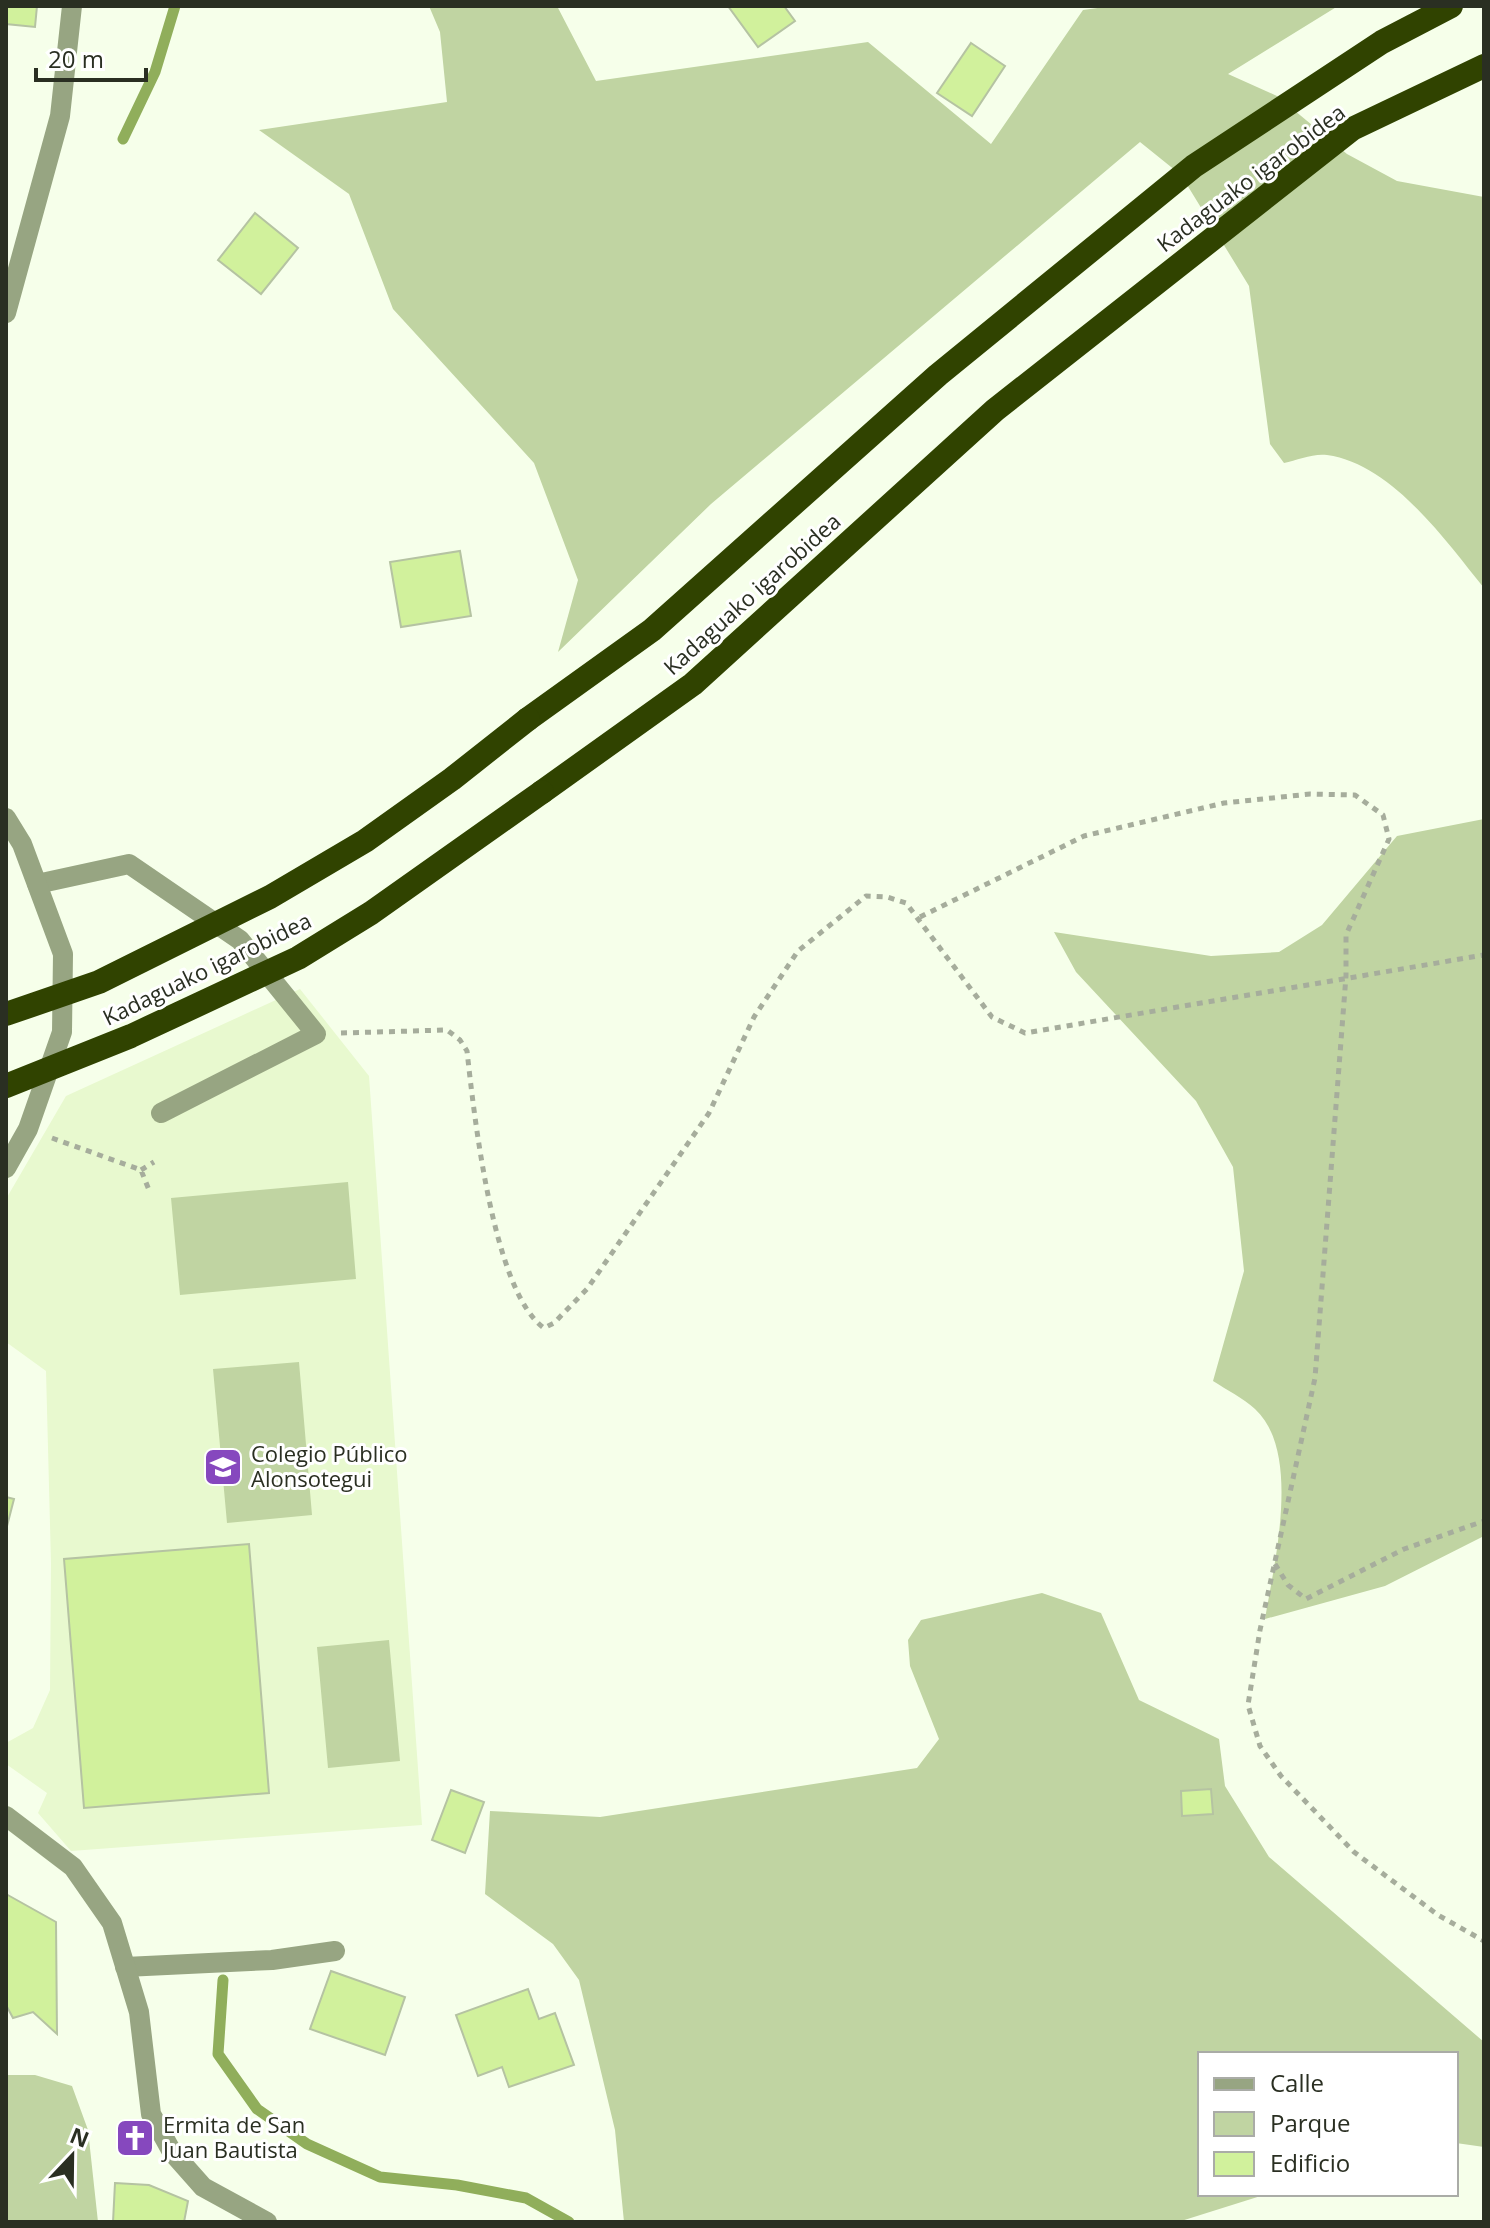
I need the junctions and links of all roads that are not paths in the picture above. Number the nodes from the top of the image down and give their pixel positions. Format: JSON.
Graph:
{"nodes":[{"id":1,"x":72,"y":6,"type":"edge"},
{"id":2,"x":1451,"y":6,"type":"edge"},
{"id":3,"x":1484,"y":66,"type":"edge"},
{"id":4,"x":6,"y":313,"type":"edge"},
{"id":5,"x":6,"y":818,"type":"edge"},
{"id":6,"x":37,"y":884,"type":"junction"},
{"id":7,"x":6,"y":1014,"type":"edge"},
{"id":8,"x":6,"y":1086,"type":"edge"},
{"id":9,"x":161,"y":1113,"type":"dead end"},
{"id":10,"x":6,"y":1168,"type":"edge"},
{"id":11,"x":6,"y":1816,"type":"edge"},
{"id":12,"x":335,"y":1951,"type":"dead end"},
{"id":13,"x":125,"y":1967,"type":"junction"},
{"id":14,"x":267,"y":2222,"type":"edge"}],
"edges":[{"from":1,"to":4,"type":"street"},
{"from":2,"to":7,"type":"highway","name":"Kadaguako igarobidea","bridge":true},
{"from":3,"to":8,"type":"highway","name":"Kadaguako igarobidea","bridge":true},
{"from":5,"to":6,"type":"street"},
{"from":6,"to":9,"type":"street"},
{"from":6,"to":10,"type":"street"},
{"from":11,"to":13,"type":"street"},
{"from":12,"to":13,"type":"street"},
{"from":13,"to":14,"type":"street"}]}
